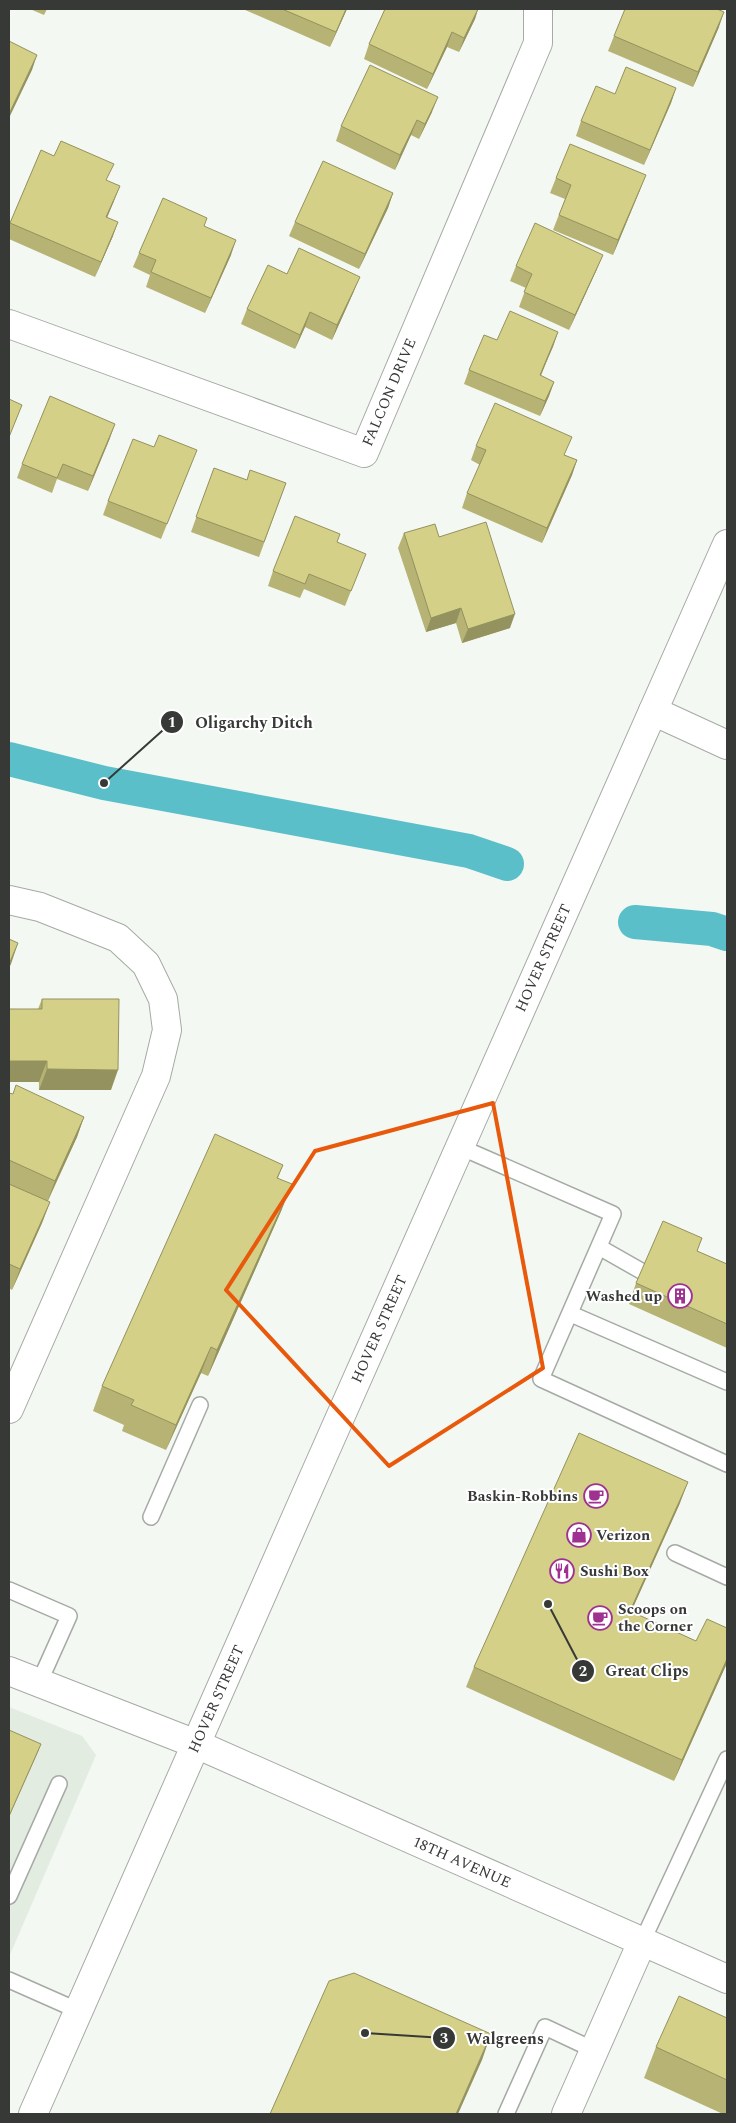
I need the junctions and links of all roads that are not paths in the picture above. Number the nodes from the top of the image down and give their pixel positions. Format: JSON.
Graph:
{"nodes":[{"id":1,"x":538,"y":9,"type":"edge"},
{"id":2,"x":9,"y":324,"type":"edge"},
{"id":3,"x":727,"y":544,"type":"edge"},
{"id":4,"x":652,"y":711,"type":"junction"},
{"id":5,"x":727,"y":745,"type":"edge"},
{"id":6,"x":9,"y":900,"type":"edge"},
{"id":7,"x":460,"y":1148,"type":"junction"},
{"id":8,"x":600,"y":1247,"type":"junction"},
{"id":9,"x":643,"y":1272,"type":"edge"},
{"id":10,"x":571,"y":1314,"type":"junction"},
{"id":11,"x":727,"y":1382,"type":"edge"},
{"id":12,"x":200,"y":1405,"type":"dead end"},
{"id":13,"x":9,"y":1409,"type":"edge"},
{"id":14,"x":727,"y":1464,"type":"edge"},
{"id":15,"x":151,"y":1517,"type":"dead end"},
{"id":16,"x":676,"y":1553,"type":"dead end"},
{"id":17,"x":727,"y":1577,"type":"edge"},
{"id":18,"x":9,"y":1590,"type":"edge"},
{"id":19,"x":9,"y":1671,"type":"edge"},
{"id":20,"x":39,"y":1683,"type":"junction"},
{"id":21,"x":196,"y":1744,"type":"junction"},
{"id":22,"x":727,"y":1759,"type":"edge"},
{"id":23,"x":59,"y":1784,"type":"dead end"},
{"id":24,"x":9,"y":1896,"type":"edge"},
{"id":25,"x":642,"y":1942,"type":"junction"},
{"id":26,"x":727,"y":1979,"type":"edge"},
{"id":27,"x":9,"y":1980,"type":"edge"},
{"id":28,"x":79,"y":2011,"type":"junction"},
{"id":29,"x":594,"y":2050,"type":"junction"},
{"id":30,"x":33,"y":2114,"type":"edge"},
{"id":31,"x":506,"y":2114,"type":"edge"},
{"id":32,"x":566,"y":2114,"type":"edge"}],
"edges":[{"from":1,"to":2,"type":"street","name":"FALCON DRIVE"},
{"from":3,"to":4,"type":"street","name":"HOVER STREET"},
{"from":4,"to":5,"type":"street"},
{"from":4,"to":7,"type":"street","name":"HOVER STREET"},
{"from":6,"to":13,"type":"street"},
{"from":7,"to":8,"type":"lane"},
{"from":7,"to":21,"type":"street","name":"HOVER STREET"},
{"from":8,"to":9,"type":"lane"},
{"from":8,"to":10,"type":"lane"},
{"from":10,"to":11,"type":"lane"},
{"from":10,"to":14,"type":"lane"},
{"from":12,"to":15,"type":"lane"},
{"from":16,"to":17,"type":"lane"},
{"from":18,"to":20,"type":"lane"},
{"from":19,"to":20,"type":"street","name":"18TH AVENUE"},
{"from":20,"to":21,"type":"street","name":"18TH AVENUE"},
{"from":21,"to":25,"type":"street","name":"18TH AVENUE"},
{"from":21,"to":28,"type":"street","name":"HOVER STREET"},
{"from":22,"to":25,"type":"lane"},
{"from":23,"to":24,"type":"lane"},
{"from":25,"to":26,"type":"street","name":"18TH AVENUE"},
{"from":25,"to":29,"type":"street"},
{"from":27,"to":28,"type":"lane"},
{"from":28,"to":30,"type":"street","name":"HOVER STREET"},
{"from":29,"to":31,"type":"lane"},
{"from":29,"to":32,"type":"street"}]}
